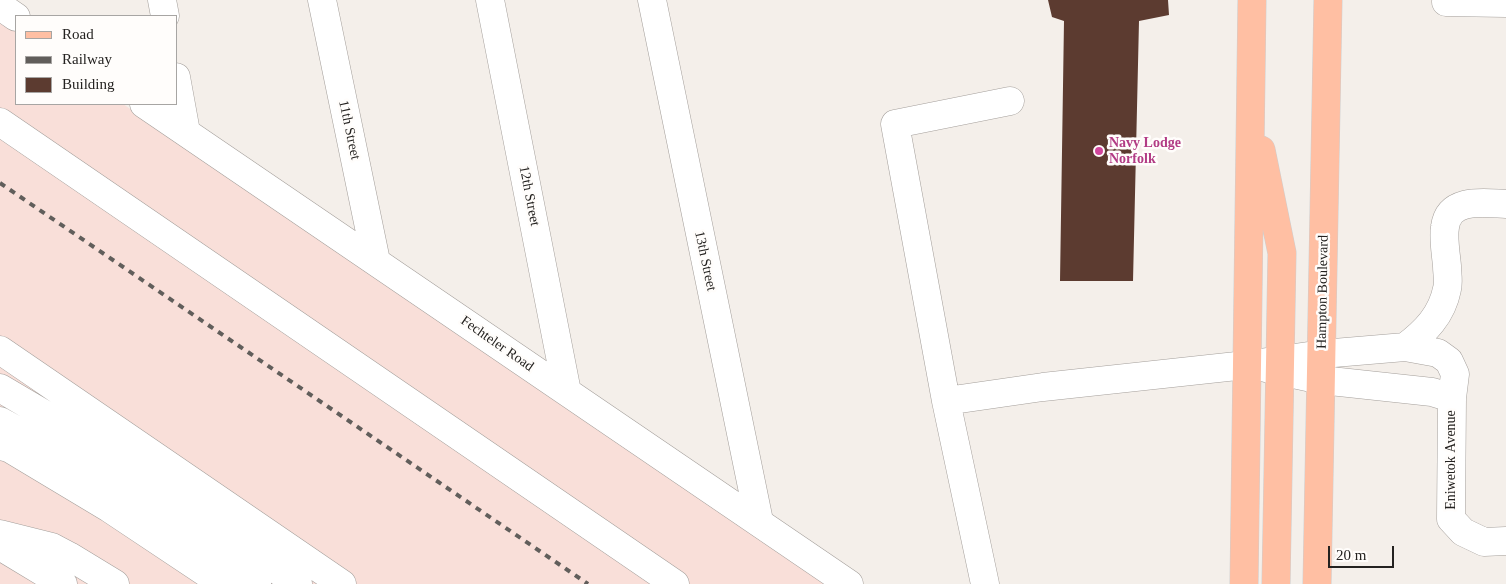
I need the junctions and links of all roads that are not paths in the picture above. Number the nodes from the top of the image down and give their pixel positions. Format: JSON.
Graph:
{"nodes":[{"id":1,"x":162,"y":0,"type":"edge"},
{"id":2,"x":322,"y":0,"type":"edge"},
{"id":3,"x":490,"y":0,"type":"edge"},
{"id":4,"x":652,"y":0,"type":"edge"},
{"id":5,"x":1252,"y":0,"type":"edge"},
{"id":6,"x":1328,"y":0,"type":"edge"},
{"id":7,"x":1446,"y":2,"type":"dead end"},
{"id":8,"x":1506,"y":3,"type":"edge"},
{"id":9,"x":0,"y":6,"type":"edge"},
{"id":10,"x":165,"y":15,"type":"edge"},
{"id":11,"x":15,"y":16,"type":"edge"},
{"id":12,"x":178,"y":89,"type":"edge"},
{"id":13,"x":1010,"y":101,"type":"dead end"},
{"id":14,"x":1251,"y":103,"type":"junction"},
{"id":15,"x":146,"y":105,"type":"edge"},
{"id":16,"x":0,"y":122,"type":"edge"},
{"id":17,"x":186,"y":132,"type":"junction"},
{"id":18,"x":1506,"y":204,"type":"edge"},
{"id":19,"x":376,"y":261,"type":"junction"},
{"id":20,"x":1404,"y":347,"type":"junction"},
{"id":21,"x":0,"y":350,"type":"edge"},
{"id":22,"x":1246,"y":365,"type":"junction"},
{"id":23,"x":1280,"y":365,"type":"junction"},
{"id":24,"x":1321,"y":367,"type":"junction"},
{"id":25,"x":0,"y":388,"type":"edge"},
{"id":26,"x":567,"y":392,"type":"junction"},
{"id":27,"x":1452,"y":398,"type":"junction"},
{"id":28,"x":946,"y":401,"type":"junction"},
{"id":29,"x":0,"y":421,"type":"edge"},
{"id":30,"x":3,"y":446,"type":"edge"},
{"id":31,"x":759,"y":521,"type":"junction"},
{"id":32,"x":0,"y":534,"type":"edge"},
{"id":33,"x":1506,"y":541,"type":"edge"},
{"id":34,"x":0,"y":546,"type":"edge"},
{"id":35,"x":0,"y":562,"type":"edge"},
{"id":36,"x":37,"y":584,"type":"edge"},
{"id":37,"x":63,"y":584,"type":"edge"},
{"id":38,"x":115,"y":584,"type":"edge"},
{"id":39,"x":223,"y":584,"type":"edge"},
{"id":40,"x":257,"y":584,"type":"edge"},
{"id":41,"x":298,"y":584,"type":"edge"},
{"id":42,"x":342,"y":584,"type":"edge"},
{"id":43,"x":675,"y":584,"type":"edge"},
{"id":44,"x":849,"y":584,"type":"edge"},
{"id":45,"x":985,"y":584,"type":"edge"},
{"id":46,"x":1244,"y":584,"type":"edge"},
{"id":47,"x":1276,"y":584,"type":"edge"},
{"id":48,"x":1317,"y":584,"type":"edge"}],
"edges":[{"from":1,"to":10,"type":"street"},
{"from":2,"to":19,"type":"street","name":"11th Street"},
{"from":3,"to":26,"type":"street","name":"12th Street"},
{"from":4,"to":31,"type":"street","name":"13th Street"},
{"from":5,"to":14,"type":"main road"},
{"from":6,"to":24,"type":"main road","name":"Hampton Boulevard"},
{"from":7,"to":8,"type":"street"},
{"from":9,"to":11,"type":"street"},
{"from":12,"to":17,"type":"street"},
{"from":13,"to":28,"type":"street"},
{"from":14,"to":22,"type":"main road"},
{"from":14,"to":23,"type":"main road"},
{"from":15,"to":17,"type":"street","name":"Fechteler Road"},
{"from":16,"to":43,"type":"street"},
{"from":17,"to":19,"type":"street","name":"Fechteler Road"},
{"from":18,"to":20,"type":"street"},
{"from":19,"to":26,"type":"street","name":"Fechteler Road"},
{"from":20,"to":24,"type":"street","name":"Eniwetok Avenue"},
{"from":20,"to":27,"type":"street","name":"Eniwetok Avenue"},
{"from":21,"to":42,"type":"street"},
{"from":22,"to":23,"type":"street"},
{"from":22,"to":28,"type":"street"},
{"from":22,"to":46,"type":"main road"},
{"from":23,"to":24,"type":"street"},
{"from":23,"to":47,"type":"main road"},
{"from":24,"to":27,"type":"street"},
{"from":24,"to":48,"type":"main road","name":"Hampton Boulevard"},
{"from":25,"to":41,"type":"street"},
{"from":26,"to":31,"type":"street","name":"Fechteler Road"},
{"from":27,"to":33,"type":"street","name":"Eniwetok Avenue"},
{"from":28,"to":45,"type":"street"},
{"from":29,"to":40,"type":"street"},
{"from":30,"to":39,"type":"street"},
{"from":31,"to":44,"type":"street","name":"Fechteler Road"},
{"from":32,"to":38,"type":"street"},
{"from":34,"to":37,"type":"street"},
{"from":35,"to":36,"type":"street"}]}
